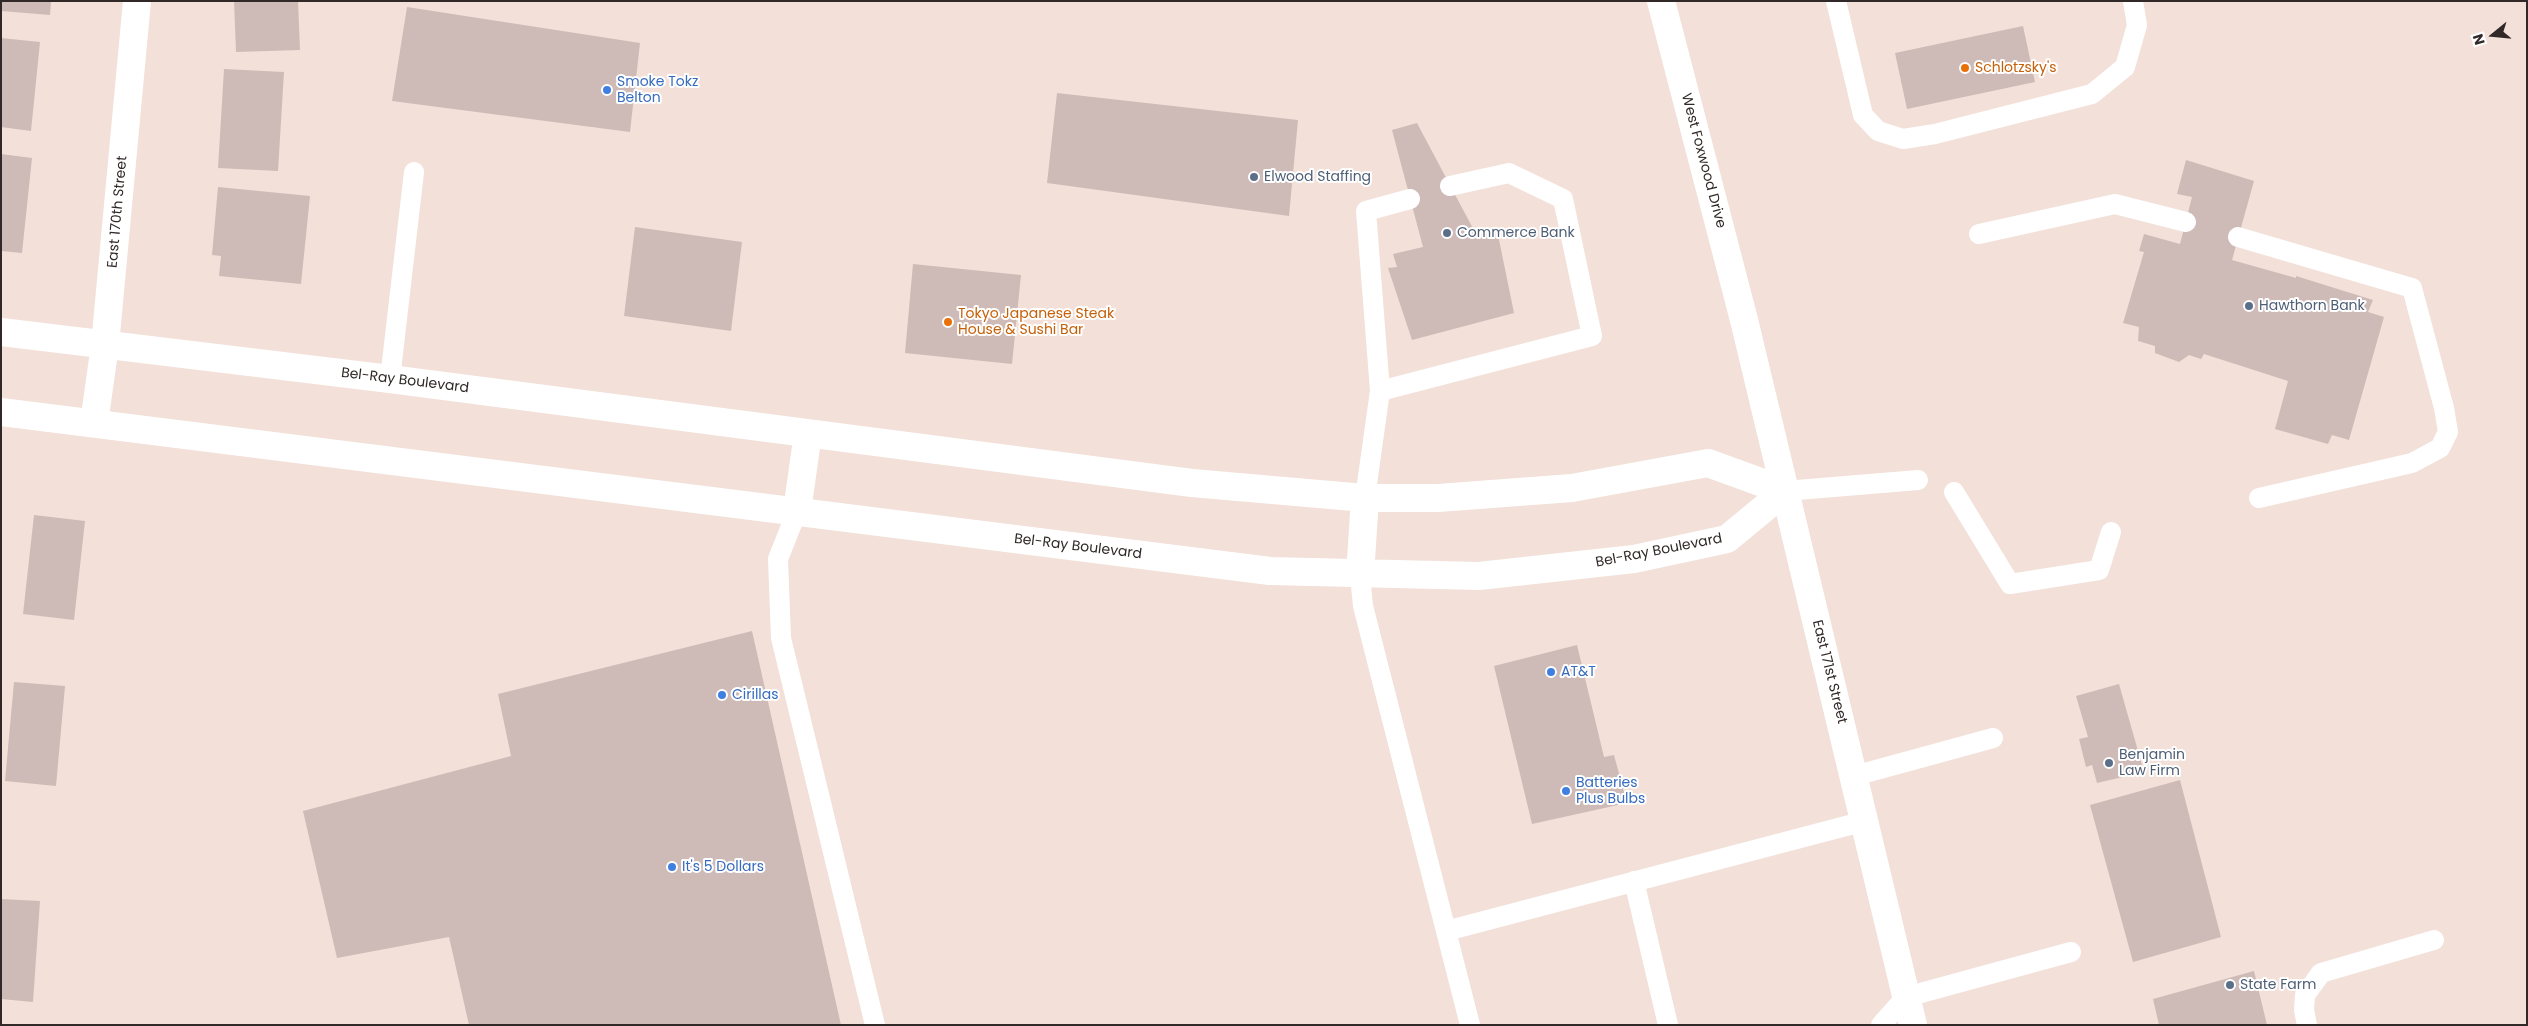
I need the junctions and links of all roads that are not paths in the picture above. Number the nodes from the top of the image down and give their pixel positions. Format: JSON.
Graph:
{"nodes":[{"id":1,"x":137,"y":1,"type":"edge"},
{"id":2,"x":1661,"y":1,"type":"edge"},
{"id":3,"x":1836,"y":1,"type":"edge"},
{"id":4,"x":2133,"y":1,"type":"edge"},
{"id":5,"x":414,"y":172,"type":"dead end"},
{"id":6,"x":1450,"y":186,"type":"dead end"},
{"id":7,"x":1410,"y":199,"type":"dead end"},
{"id":8,"x":2186,"y":222,"type":"dead end"},
{"id":9,"x":1979,"y":234,"type":"dead end"},
{"id":10,"x":2238,"y":237,"type":"dead end"},
{"id":11,"x":1744,"y":320,"type":"joint"},
{"id":12,"x":1,"y":332,"type":"edge"},
{"id":13,"x":105,"y":345,"type":"junction"},
{"id":14,"x":390,"y":379,"type":"junction"},
{"id":15,"x":1380,"y":390,"type":"junction"},
{"id":16,"x":1,"y":412,"type":"edge"},
{"id":17,"x":94,"y":423,"type":"junction"},
{"id":18,"x":808,"y":432,"type":"junction"},
{"id":19,"x":1918,"y":480,"type":"dead end"},
{"id":20,"x":1785,"y":491,"type":"junction"},
{"id":21,"x":1954,"y":492,"type":"dead end"},
{"id":22,"x":1365,"y":498,"type":"junction"},
{"id":23,"x":2259,"y":498,"type":"dead end"},
{"id":24,"x":797,"y":511,"type":"junction"},
{"id":25,"x":2111,"y":532,"type":"dead end"},
{"id":26,"x":1360,"y":575,"type":"junction"},
{"id":27,"x":1993,"y":738,"type":"dead end"},
{"id":28,"x":1854,"y":776,"type":"junction"},
{"id":29,"x":1865,"y":821,"type":"junction"},
{"id":30,"x":1634,"y":881,"type":"junction"},
{"id":31,"x":1446,"y":931,"type":"junction"},
{"id":32,"x":2434,"y":940,"type":"dead end"},
{"id":33,"x":2071,"y":952,"type":"dead end"},
{"id":34,"x":1906,"y":997,"type":"junction"},
{"id":35,"x":875,"y":1025,"type":"edge"},
{"id":36,"x":1470,"y":1025,"type":"edge"},
{"id":37,"x":1668,"y":1025,"type":"edge"},
{"id":38,"x":1881,"y":1025,"type":"edge"},
{"id":39,"x":1913,"y":1025,"type":"edge"},
{"id":40,"x":2307,"y":1025,"type":"edge"}],
"edges":[{"from":1,"to":13,"type":"street","name":"East 170th Street"},
{"from":2,"to":11,"type":"street","name":"West Foxwood Drive"},
{"from":3,"to":4,"type":"lane"},
{"from":5,"to":14,"type":"lane"},
{"from":6,"to":15,"type":"lane"},
{"from":7,"to":15,"type":"lane"},
{"from":8,"to":9,"type":"lane"},
{"from":10,"to":23,"type":"lane"},
{"from":11,"to":20,"type":"street","name":"East 171st Street"},
{"from":12,"to":13,"type":"street","name":"Bel-Ray Boulevard"},
{"from":13,"to":14,"type":"street","name":"Bel-Ray Boulevard"},
{"from":13,"to":17,"type":"street","name":"East 170th Street"},
{"from":14,"to":18,"type":"street","name":"Bel-Ray Boulevard"},
{"from":15,"to":22,"type":"lane"},
{"from":16,"to":17,"type":"street","name":"Bel-Ray Boulevard"},
{"from":17,"to":24,"type":"street","name":"Bel-Ray Boulevard"},
{"from":18,"to":22,"type":"street","name":"Bel-Ray Boulevard"},
{"from":18,"to":24,"type":"street"},
{"from":19,"to":20,"type":"lane"},
{"from":20,"to":22,"type":"street","name":"Bel-Ray Boulevard"},
{"from":20,"to":26,"type":"street","name":"Bel-Ray Boulevard"},
{"from":20,"to":28,"type":"street","name":"East 171st Street"},
{"from":21,"to":25,"type":"lane"},
{"from":22,"to":26,"type":"street"},
{"from":24,"to":26,"type":"street","name":"Bel-Ray Boulevard"},
{"from":24,"to":35,"type":"lane"},
{"from":26,"to":31,"type":"lane"},
{"from":27,"to":28,"type":"lane"},
{"from":28,"to":29,"type":"street","name":"East 171st Street"},
{"from":29,"to":30,"type":"lane"},
{"from":29,"to":34,"type":"street","name":"East 171st Street"},
{"from":30,"to":31,"type":"lane"},
{"from":30,"to":37,"type":"lane"},
{"from":31,"to":36,"type":"lane"},
{"from":32,"to":40,"type":"lane"},
{"from":33,"to":34,"type":"lane"},
{"from":34,"to":38,"type":"lane"},
{"from":34,"to":39,"type":"street","name":"East 171st Street"}]}
